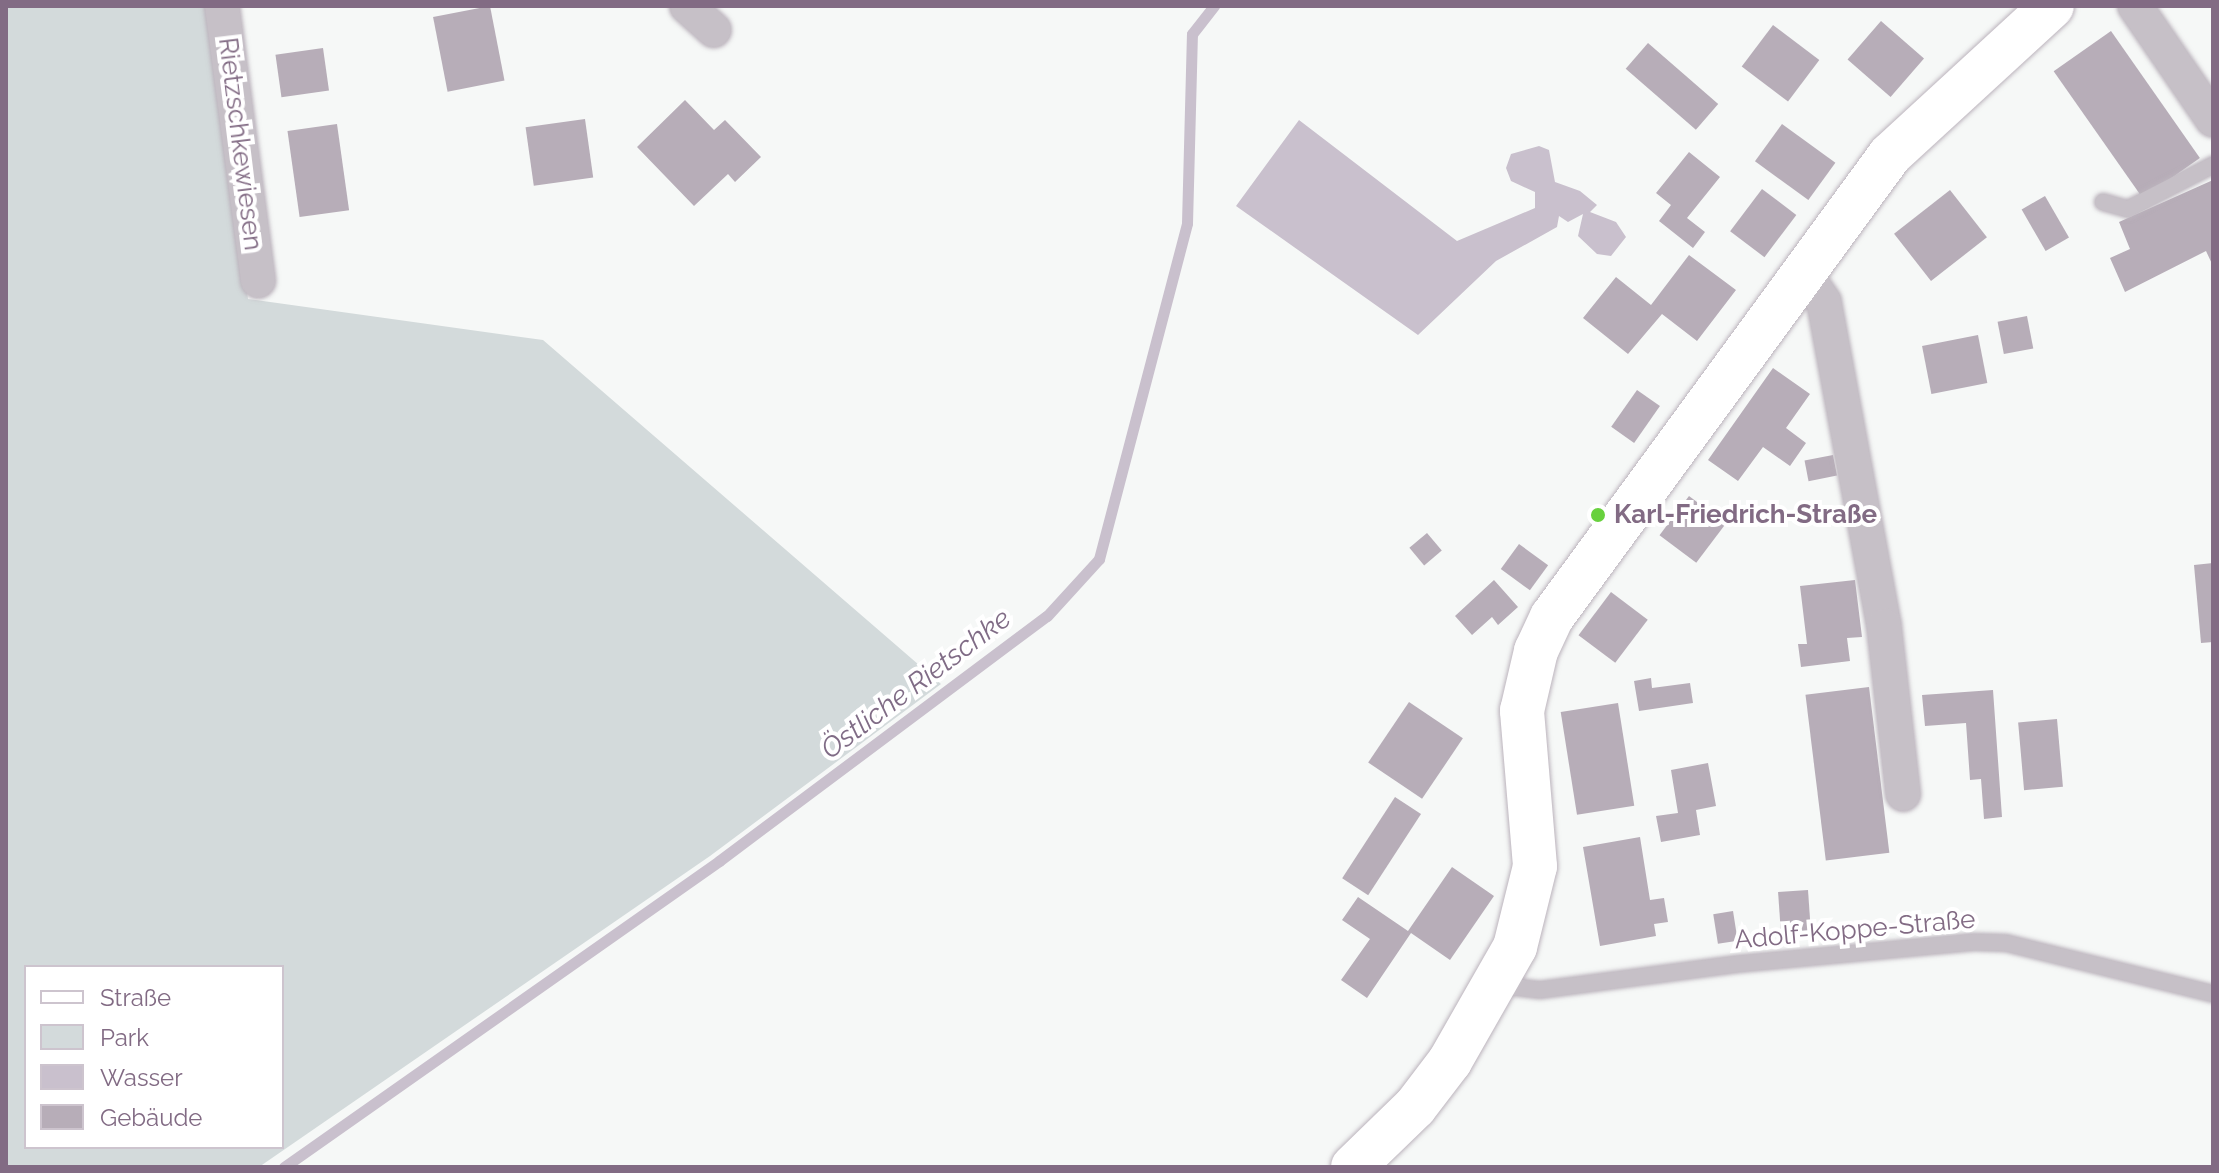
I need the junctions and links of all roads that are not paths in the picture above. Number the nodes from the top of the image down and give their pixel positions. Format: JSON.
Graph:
{"nodes":[{"id":1,"x":222,"y":6,"type":"edge"},
{"id":2,"x":687,"y":6,"type":"edge"},
{"id":3,"x":2052,"y":6,"type":"edge"},
{"id":4,"x":2135,"y":6,"type":"edge"},
{"id":5,"x":714,"y":30,"type":"dead end"},
{"id":6,"x":2213,"y":120,"type":"edge"},
{"id":7,"x":2213,"y":165,"type":"edge"},
{"id":8,"x":2103,"y":202,"type":"dead end"},
{"id":9,"x":1804,"y":273,"type":"junction"},
{"id":10,"x":258,"y":281,"type":"dead end"},
{"id":11,"x":1903,"y":794,"type":"dead end"},
{"id":12,"x":1496,"y":985,"type":"junction"},
{"id":13,"x":2213,"y":994,"type":"edge"},
{"id":14,"x":1353,"y":1167,"type":"edge"}],
"edges":[{"from":1,"to":10,"type":"street","name":"Rietzschkewiesen"},
{"from":2,"to":5,"type":"street"},
{"from":3,"to":9,"type":"street"},
{"from":4,"to":6,"type":"street"},
{"from":7,"to":8,"type":"lane"},
{"from":9,"to":11,"type":"street"},
{"from":9,"to":12,"type":"street"},
{"from":12,"to":13,"type":"lane","name":"Adolf-Koppe-Straße"},
{"from":12,"to":14,"type":"street"}]}
